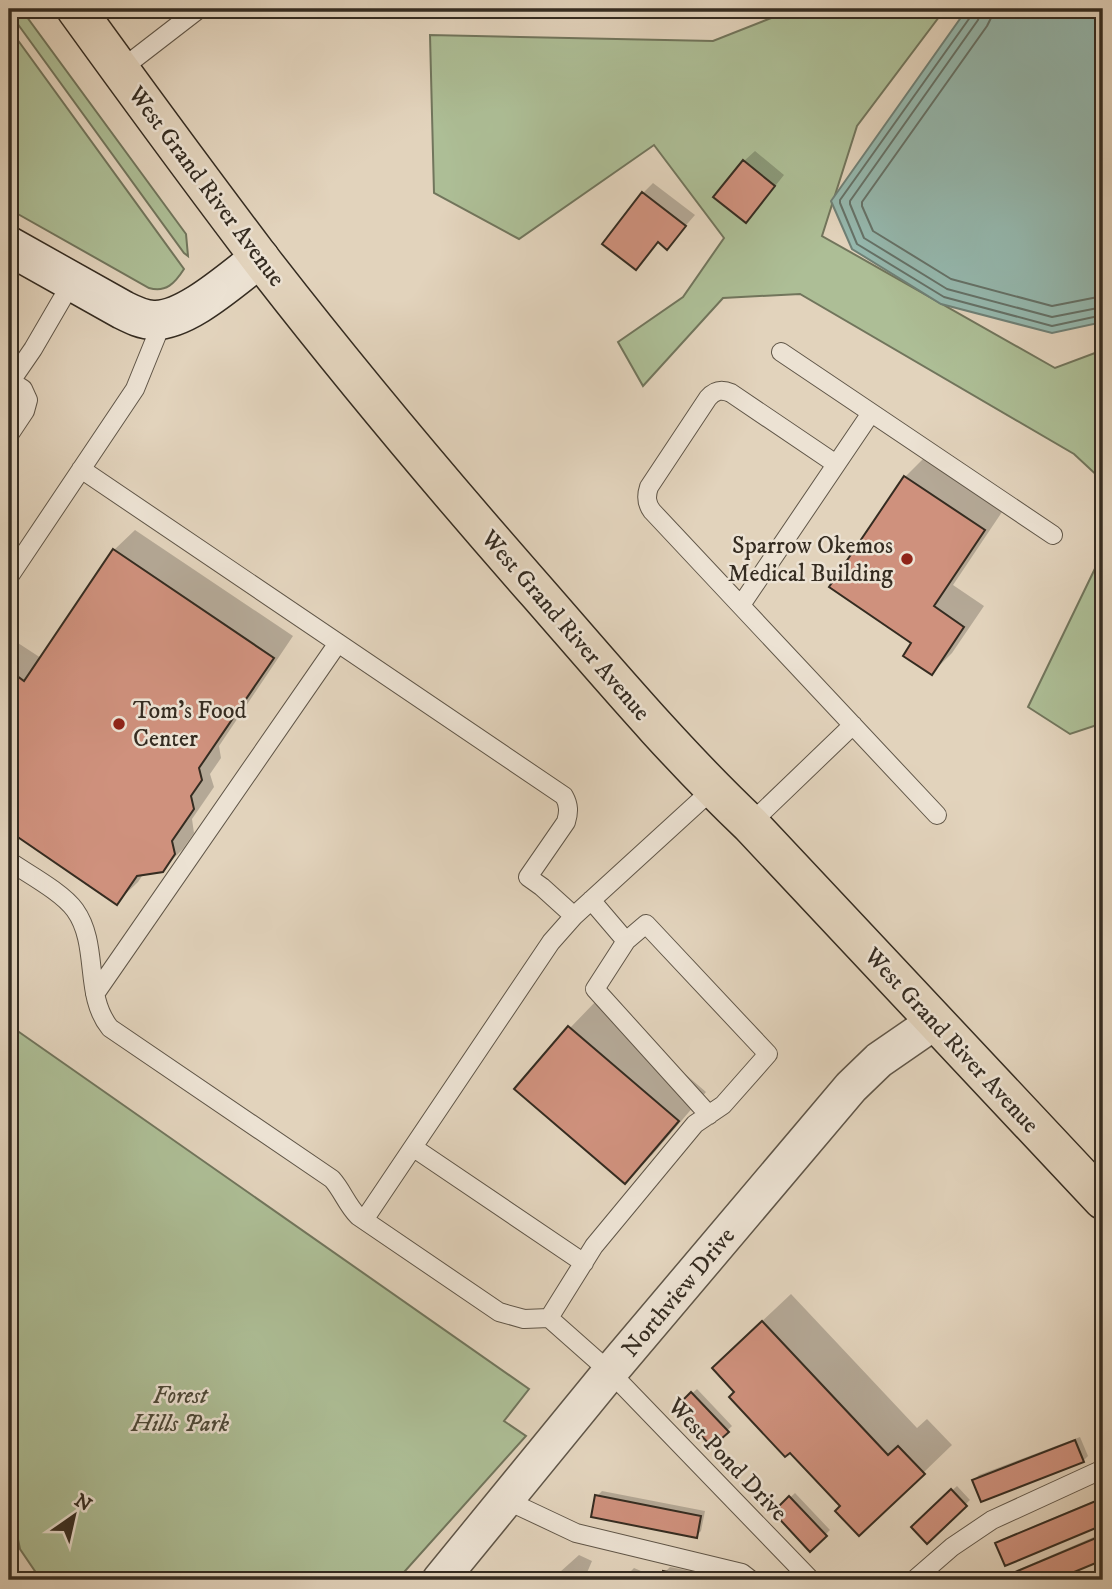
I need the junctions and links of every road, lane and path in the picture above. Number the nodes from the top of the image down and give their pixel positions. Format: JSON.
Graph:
{"nodes":[{"id":1,"x":75,"y":9,"type":"edge"},
{"id":2,"x":199,"y":9,"type":"edge"},
{"id":3,"x":120,"y":70,"type":"junction"},
{"id":4,"x":9,"y":246,"type":"edge"},
{"id":5,"x":260,"y":258,"type":"junction"},
{"id":6,"x":72,"y":282,"type":"junction"},
{"id":7,"x":163,"y":320,"type":"junction"},
{"id":8,"x":781,"y":352,"type":"dead end"},
{"id":9,"x":10,"y":381,"type":"edge"},
{"id":10,"x":871,"y":413,"type":"junction"},
{"id":11,"x":9,"y":435,"type":"edge"},
{"id":12,"x":836,"y":464,"type":"junction"},
{"id":13,"x":80,"y":469,"type":"junction"},
{"id":14,"x":1053,"y":535,"type":"dead end"},
{"id":15,"x":9,"y":577,"type":"edge"},
{"id":16,"x":741,"y":605,"type":"junction"},
{"id":17,"x":338,"y":643,"type":"junction"},
{"id":18,"x":853,"y":725,"type":"junction"},
{"id":19,"x":713,"y":789,"type":"junction"},
{"id":20,"x":937,"y":815,"type":"dead end"},
{"id":21,"x":750,"y":824,"type":"junction"},
{"id":22,"x":9,"y":861,"type":"edge"},
{"id":23,"x":591,"y":900,"type":"junction"},
{"id":24,"x":574,"y":916,"type":"junction"},
{"id":25,"x":626,"y":941,"type":"junction"},
{"id":26,"x":95,"y":994,"type":"junction"},
{"id":27,"x":934,"y":1021,"type":"junction"},
{"id":28,"x":709,"y":1115,"type":"junction"},
{"id":29,"x":414,"y":1148,"type":"junction"},
{"id":30,"x":1103,"y":1200,"type":"edge"},
{"id":31,"x":364,"y":1220,"type":"junction"},
{"id":32,"x":584,"y":1263,"type":"junction"},
{"id":33,"x":549,"y":1318,"type":"junction"},
{"id":34,"x":610,"y":1372,"type":"junction"},
{"id":35,"x":1103,"y":1469,"type":"edge"},
{"id":36,"x":506,"y":1500,"type":"junction"},
{"id":37,"x":440,"y":1580,"type":"edge"},
{"id":38,"x":751,"y":1580,"type":"edge"},
{"id":39,"x":811,"y":1580,"type":"edge"},
{"id":40,"x":914,"y":1580,"type":"edge"}],
"edges":[{"from":1,"to":3,"type":"main road","name":"West Grand River Avenue"},
{"from":2,"to":3,"type":"lane"},
{"from":3,"to":5,"type":"main road","name":"West Grand River Avenue"},
{"from":4,"to":6,"type":"street"},
{"from":5,"to":7,"type":"street"},
{"from":5,"to":19,"type":"main road","name":"West Grand River Avenue"},
{"from":6,"to":7,"type":"street"},
{"from":6,"to":9,"type":"lane"},
{"from":7,"to":13,"type":"lane"},
{"from":8,"to":10,"type":"lane"},
{"from":9,"to":11,"type":"lane"},
{"from":10,"to":12,"type":"lane"},
{"from":10,"to":14,"type":"lane"},
{"from":12,"to":16,"type":"lane"},
{"from":12,"to":16,"type":"lane"},
{"from":13,"to":15,"type":"lane"},
{"from":13,"to":17,"type":"lane"},
{"from":16,"to":18,"type":"lane"},
{"from":17,"to":24,"type":"lane"},
{"from":17,"to":26,"type":"lane"},
{"from":18,"to":20,"type":"lane"},
{"from":18,"to":21,"type":"lane"},
{"from":19,"to":21,"type":"main road","name":"West Grand River Avenue"},
{"from":19,"to":23,"type":"lane"},
{"from":21,"to":27,"type":"main road","name":"West Grand River Avenue"},
{"from":22,"to":26,"type":"lane"},
{"from":23,"to":24,"type":"lane"},
{"from":23,"to":25,"type":"lane"},
{"from":24,"to":29,"type":"lane"},
{"from":25,"to":28,"type":"lane"},
{"from":25,"to":28,"type":"lane"},
{"from":26,"to":31,"type":"lane"},
{"from":27,"to":30,"type":"main road","name":"West Grand River Avenue"},
{"from":27,"to":34,"type":"street","name":"Northview Drive"},
{"from":28,"to":32,"type":"lane"},
{"from":29,"to":31,"type":"lane"},
{"from":29,"to":32,"type":"lane"},
{"from":31,"to":33,"type":"lane"},
{"from":32,"to":33,"type":"lane"},
{"from":33,"to":34,"type":"lane","name":"West Pond Drive"},
{"from":34,"to":36,"type":"street","name":"Northview Drive"},
{"from":34,"to":39,"type":"lane","name":"West Pond Drive"},
{"from":35,"to":40,"type":"lane"},
{"from":36,"to":37,"type":"street","name":"Northview Drive"},
{"from":36,"to":38,"type":"lane"}]}
